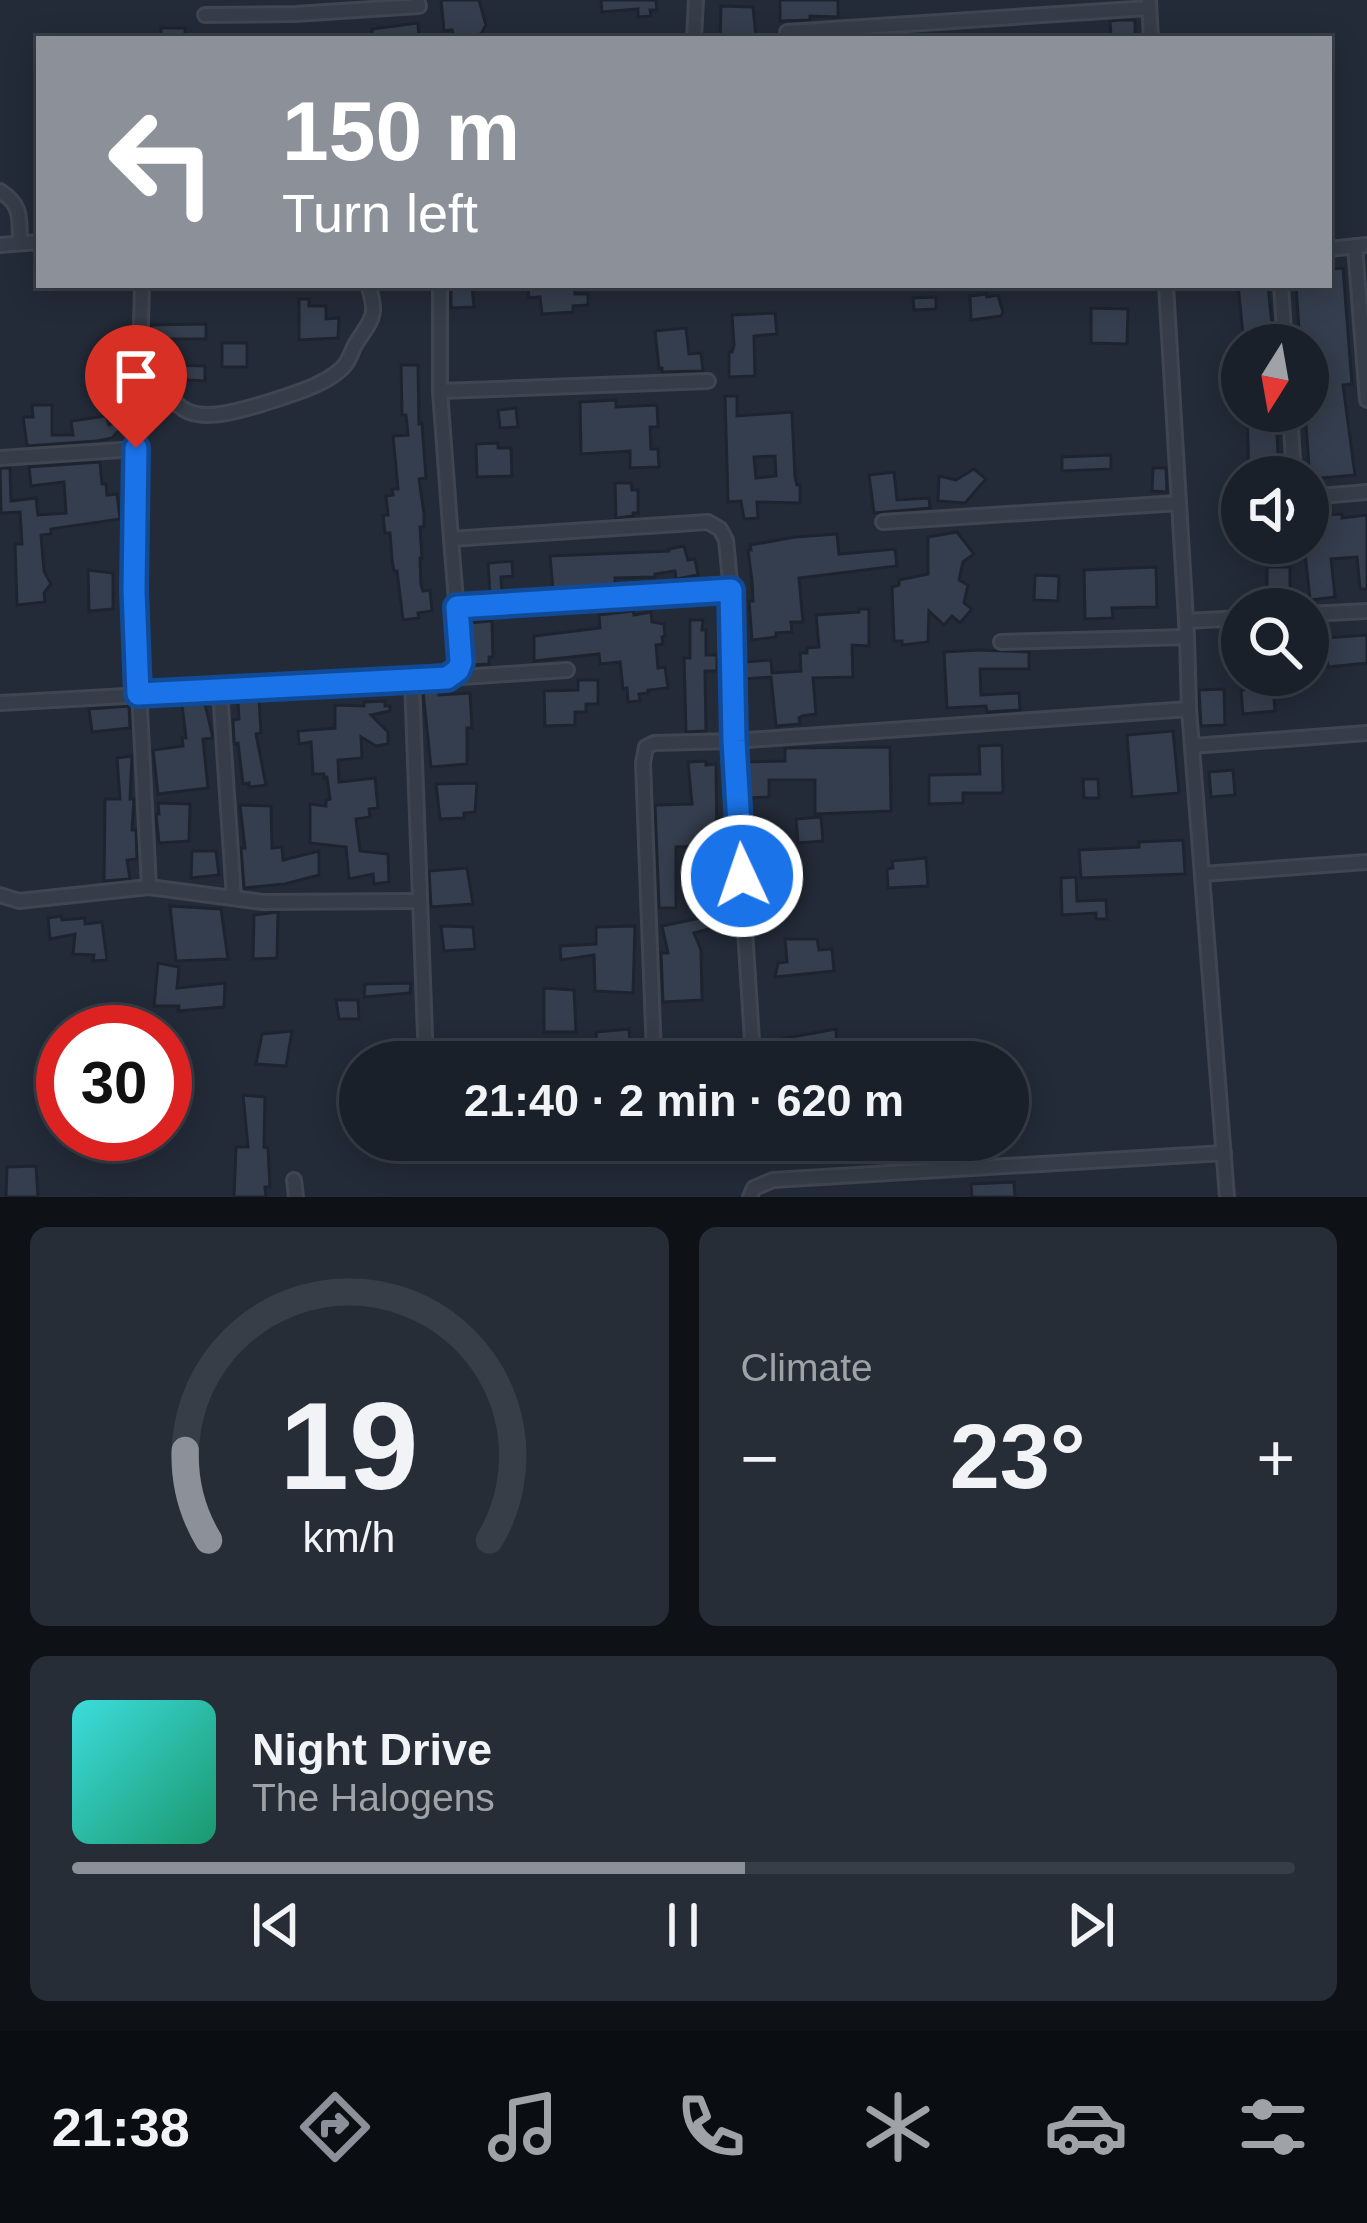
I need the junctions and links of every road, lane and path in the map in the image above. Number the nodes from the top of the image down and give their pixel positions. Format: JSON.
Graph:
{"nodes":[{"id":1,"x":417,"y":0,"type":"edge"},
{"id":2,"x":696,"y":0,"type":"edge"},
{"id":3,"x":1149,"y":4,"type":"edge"},
{"id":4,"x":205,"y":15,"type":"dead end"},
{"id":5,"x":787,"y":32,"type":"dead end"},
{"id":6,"x":854,"y":33,"type":"edge"},
{"id":7,"x":694,"y":36,"type":"edge"},
{"id":8,"x":1151,"y":36,"type":"edge"},
{"id":9,"x":0,"y":191,"type":"edge"},
{"id":10,"x":36,"y":242,"type":"edge"},
{"id":11,"x":20,"y":244,"type":"junction"},
{"id":12,"x":0,"y":245,"type":"edge"},
{"id":13,"x":1361,"y":245,"type":"edge"},
{"id":14,"x":142,"y":288,"type":"edge"},
{"id":15,"x":369,"y":288,"type":"edge"},
{"id":16,"x":440,"y":288,"type":"edge"},
{"id":17,"x":1166,"y":288,"type":"edge"},
{"id":18,"x":1282,"y":288,"type":"edge"},
{"id":19,"x":1284,"y":324,"type":"edge"},
{"id":20,"x":708,"y":381,"type":"dead end"},
{"id":21,"x":139,"y":387,"type":"junction"},
{"id":22,"x":440,"y":391,"type":"junction"},
{"id":23,"x":1367,"y":400,"type":"edge"},
{"id":24,"x":136,"y":448,"type":"junction"},
{"id":25,"x":0,"y":458,"type":"edge"},
{"id":26,"x":1367,"y":492,"type":"edge"},
{"id":27,"x":1329,"y":495,"type":"edge"},
{"id":28,"x":1179,"y":503,"type":"junction"},
{"id":29,"x":883,"y":522,"type":"dead end"},
{"id":30,"x":451,"y":539,"type":"junction"},
{"id":31,"x":731,"y":590,"type":"junction"},
{"id":32,"x":457,"y":607,"type":"junction"},
{"id":33,"x":1367,"y":611,"type":"edge"},
{"id":34,"x":1329,"y":613,"type":"edge"},
{"id":35,"x":1221,"y":619,"type":"edge"},
{"id":36,"x":1186,"y":621,"type":"junction"},
{"id":37,"x":1187,"y":637,"type":"junction"},
{"id":38,"x":1001,"y":642,"type":"dead end"},
{"id":39,"x":567,"y":670,"type":"dead end"},
{"id":40,"x":447,"y":678,"type":"junction"},
{"id":41,"x":412,"y":680,"type":"junction"},
{"id":42,"x":220,"y":690,"type":"junction"},
{"id":43,"x":138,"y":694,"type":"junction"},
{"id":44,"x":0,"y":704,"type":"edge"},
{"id":45,"x":1189,"y":709,"type":"junction"},
{"id":46,"x":1367,"y":734,"type":"edge"},
{"id":47,"x":734,"y":741,"type":"junction"},
{"id":48,"x":1192,"y":746,"type":"junction"},
{"id":49,"x":1367,"y":862,"type":"edge"},
{"id":50,"x":1202,"y":874,"type":"junction"},
{"id":51,"x":149,"y":887,"type":"junction"},
{"id":52,"x":0,"y":896,"type":"edge"},
{"id":53,"x":234,"y":898,"type":"junction"},
{"id":54,"x":419,"y":901,"type":"junction"},
{"id":55,"x":425,"y":1041,"type":"edge"},
{"id":56,"x":654,"y":1041,"type":"edge"},
{"id":57,"x":752,"y":1041,"type":"edge"},
{"id":58,"x":1225,"y":1153,"type":"junction"},
{"id":59,"x":294,"y":1180,"type":"dead end"},
{"id":60,"x":296,"y":1197,"type":"edge"},
{"id":61,"x":751,"y":1197,"type":"edge"},
{"id":62,"x":1227,"y":1197,"type":"edge"}],
"edges":[{"from":1,"to":4,"type":"street"},
{"from":2,"to":7,"type":"street"},
{"from":3,"to":6,"type":"street"},
{"from":3,"to":8,"type":"street"},
{"from":5,"to":6,"type":"street"},
{"from":9,"to":11,"type":"street"},
{"from":10,"to":11,"type":"street"},
{"from":11,"to":12,"type":"street"},
{"from":13,"to":23,"type":"street"},
{"from":14,"to":21,"type":"street"},
{"from":15,"to":21,"type":"street"},
{"from":16,"to":22,"type":"street"},
{"from":17,"to":28,"type":"street"},
{"from":18,"to":19,"type":"street"},
{"from":20,"to":22,"type":"street"},
{"from":21,"to":24,"type":"street"},
{"from":22,"to":30,"type":"street"},
{"from":24,"to":25,"type":"street"},
{"from":24,"to":43,"type":"street"},
{"from":26,"to":27,"type":"street"},
{"from":28,"to":29,"type":"street"},
{"from":28,"to":36,"type":"street"},
{"from":30,"to":31,"type":"street"},
{"from":30,"to":32,"type":"street"},
{"from":31,"to":32,"type":"street"},
{"from":31,"to":47,"type":"street"},
{"from":32,"to":40,"type":"street"},
{"from":33,"to":34,"type":"street"},
{"from":35,"to":36,"type":"street"},
{"from":36,"to":37,"type":"street"},
{"from":37,"to":38,"type":"street"},
{"from":37,"to":45,"type":"street"},
{"from":39,"to":40,"type":"street"},
{"from":40,"to":41,"type":"street"},
{"from":41,"to":42,"type":"street"},
{"from":41,"to":54,"type":"street"},
{"from":42,"to":43,"type":"street"},
{"from":42,"to":53,"type":"street"},
{"from":43,"to":44,"type":"street"},
{"from":43,"to":51,"type":"street"},
{"from":45,"to":47,"type":"street"},
{"from":45,"to":48,"type":"street"},
{"from":46,"to":48,"type":"street"},
{"from":47,"to":56,"type":"street"},
{"from":47,"to":57,"type":"street"},
{"from":48,"to":50,"type":"street"},
{"from":49,"to":50,"type":"street"},
{"from":50,"to":58,"type":"street"},
{"from":51,"to":52,"type":"street"},
{"from":51,"to":53,"type":"street"},
{"from":53,"to":54,"type":"street"},
{"from":54,"to":55,"type":"street"},
{"from":58,"to":61,"type":"street"},
{"from":58,"to":62,"type":"street"},
{"from":59,"to":60,"type":"street"}]}
